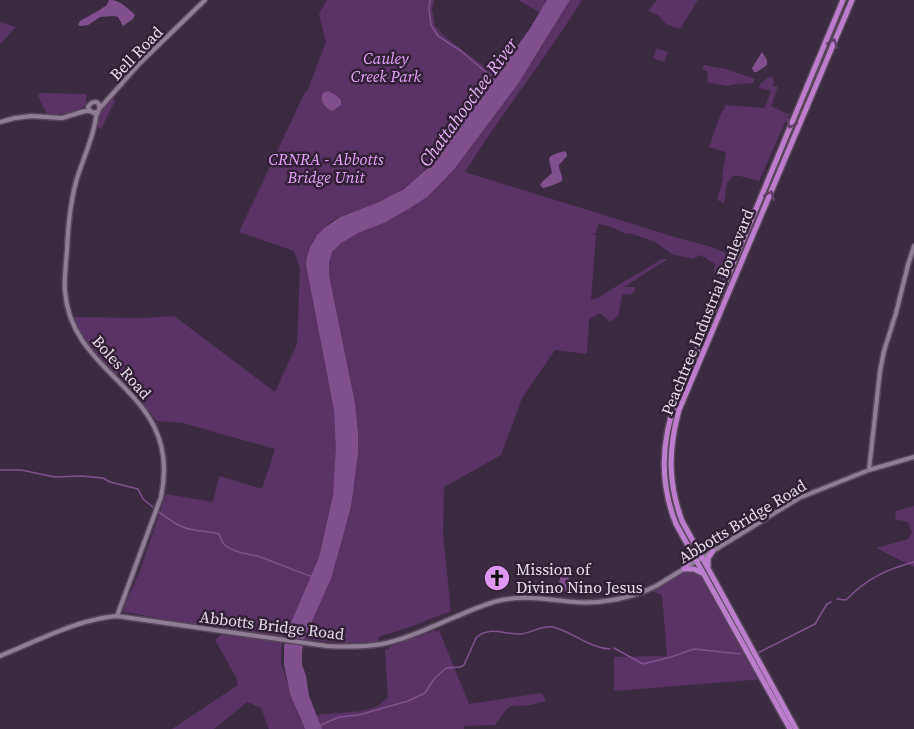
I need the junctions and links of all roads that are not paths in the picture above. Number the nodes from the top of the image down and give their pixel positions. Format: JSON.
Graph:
{"nodes":[{"id":1,"x":205,"y":0,"type":"edge"},
{"id":2,"x":843,"y":0,"type":"edge"},
{"id":3,"x":852,"y":0,"type":"edge"},
{"id":4,"x":109,"y":97,"type":"junction"},
{"id":5,"x":96,"y":102,"type":"junction"},
{"id":6,"x":89,"y":105,"type":"junction"},
{"id":7,"x":98,"y":110,"type":"junction"},
{"id":8,"x":91,"y":112,"type":"junction"},
{"id":9,"x":74,"y":114,"type":"junction"},
{"id":10,"x":0,"y":122,"type":"edge"},
{"id":11,"x":95,"y":128,"type":"junction"},
{"id":12,"x":914,"y":246,"type":"edge"},
{"id":13,"x":714,"y":308,"type":"junction"},
{"id":14,"x":721,"y":311,"type":"junction"},
{"id":15,"x":914,"y":457,"type":"edge"},
{"id":16,"x":869,"y":470,"type":"junction"},
{"id":17,"x":691,"y":545,"type":"junction"},
{"id":18,"x":713,"y":551,"type":"junction"},
{"id":19,"x":699,"y":560,"type":"junction"},
{"id":20,"x":684,"y":569,"type":"junction"},
{"id":21,"x":708,"y":575,"type":"junction"},
{"id":22,"x":117,"y":616,"type":"junction"},
{"id":23,"x":0,"y":656,"type":"edge"},
{"id":24,"x":790,"y":729,"type":"edge"},
{"id":25,"x":796,"y":729,"type":"edge"}],
"edges":[{"from":1,"to":4,"type":"street","name":"Bell Road"},
{"from":2,"to":13,"type":"highway","name":"Peachtree Industrial Boulevard","one_way":true},
{"from":14,"to":3,"type":"highway","name":"Peachtree Industrial Boulevard","one_way":true},
{"from":4,"to":5,"type":"street","name":"Bell Road"},
{"from":4,"to":7,"type":"street","name":"Bell Road"},
{"from":5,"to":6,"type":"street","name":"Bell Road"},
{"from":5,"to":7,"type":"street"},
{"from":6,"to":8,"type":"street"},
{"from":6,"to":9,"type":"street","name":"Bell Road"},
{"from":7,"to":8,"type":"street","name":"Bell Road"},
{"from":7,"to":11,"type":"street","name":"Boles Road"},
{"from":8,"to":9,"type":"street","name":"Bell Road"},
{"from":8,"to":11,"type":"street"},
{"from":9,"to":10,"type":"street","name":"Bell Road"},
{"from":11,"to":22,"type":"street","name":"Boles Road"},
{"from":12,"to":16,"type":"street"},
{"from":13,"to":14,"type":"street"},
{"from":13,"to":17,"type":"highway","name":"Peachtree Industrial Boulevard"},
{"from":14,"to":17,"type":"highway","name":"Peachtree Industrial Boulevard"},
{"from":15,"to":16,"type":"street","name":"Abbotts Bridge Road"},
{"from":16,"to":18,"type":"street","name":"Abbotts Bridge Road"},
{"from":17,"to":18,"type":"highway"},
{"from":17,"to":19,"type":"highway","name":"Peachtree Industrial Boulevard"},
{"from":17,"to":20,"type":"highway"},
{"from":18,"to":19,"type":"street","name":"Abbotts Bridge Road"},
{"from":18,"to":21,"type":"highway"},
{"from":19,"to":20,"type":"street","name":"Abbotts Bridge Road"},
{"from":19,"to":21,"type":"highway","name":"Peachtree Industrial Boulevard"},
{"from":20,"to":21,"type":"highway"},
{"from":20,"to":22,"type":"street","name":"Abbotts Bridge Road"},
{"from":21,"to":24,"type":"highway","name":"Peachtree Industrial Boulevard"},
{"from":21,"to":25,"type":"highway","name":"Peachtree Industrial Boulevard"},
{"from":22,"to":23,"type":"street","name":"Abbotts Bridge Road"}]}
